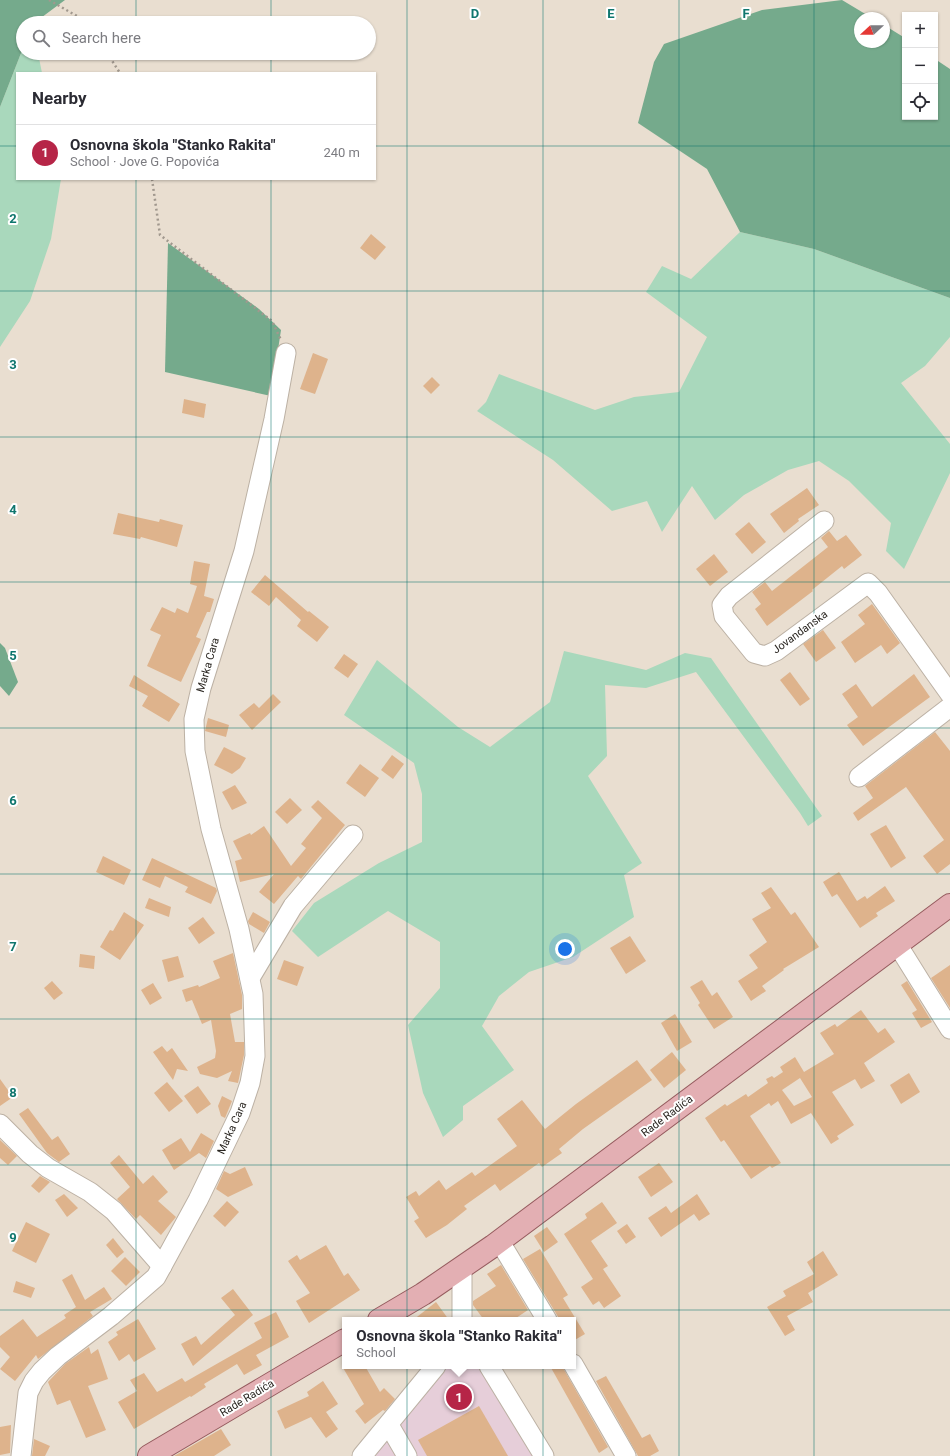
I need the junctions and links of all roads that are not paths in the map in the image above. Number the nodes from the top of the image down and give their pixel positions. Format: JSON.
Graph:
{"nodes":[{"id":1,"x":286,"y":353,"type":"road end"},
{"id":2,"x":824,"y":521,"type":"dead end"},
{"id":3,"x":950,"y":694,"type":"edge"},
{"id":4,"x":950,"y":707,"type":"edge"},
{"id":5,"x":859,"y":777,"type":"dead end"},
{"id":6,"x":353,"y":835,"type":"dead end"},
{"id":7,"x":950,"y":905,"type":"edge"},
{"id":8,"x":897,"y":944,"type":"junction"},
{"id":9,"x":250,"y":978,"type":"junction"},
{"id":10,"x":950,"y":1029,"type":"edge"},
{"id":11,"x":0,"y":1124,"type":"edge"},
{"id":12,"x":500,"y":1242,"type":"junction"},
{"id":13,"x":162,"y":1266,"type":"junction"},
{"id":14,"x":462,"y":1268,"type":"junction"},
{"id":15,"x":384,"y":1317,"type":"edge"},
{"id":16,"x":462,"y":1317,"type":"edge"},
{"id":17,"x":545,"y":1317,"type":"edge"},
{"id":18,"x":342,"y":1342,"type":"edge"},
{"id":19,"x":434,"y":1369,"type":"edge"},
{"id":20,"x":491,"y":1369,"type":"edge"},
{"id":21,"x":576,"y":1369,"type":"edge"},
{"id":22,"x":388,"y":1424,"type":"junction"},
{"id":23,"x":21,"y":1456,"type":"edge"},
{"id":24,"x":149,"y":1456,"type":"edge"},
{"id":25,"x":362,"y":1456,"type":"edge"},
{"id":26,"x":407,"y":1456,"type":"edge"},
{"id":27,"x":544,"y":1456,"type":"edge"},
{"id":28,"x":626,"y":1456,"type":"edge"}],
"edges":[{"from":1,"to":9,"type":"street","name":"Marka Cara"},
{"from":2,"to":3,"type":"street","name":"Jovandanska"},
{"from":4,"to":5,"type":"street"},
{"from":6,"to":9,"type":"street"},
{"from":7,"to":8,"type":"main road","name":"Rade Radića"},
{"from":8,"to":10,"type":"street"},
{"from":8,"to":12,"type":"main road","name":"Rade Radića"},
{"from":9,"to":13,"type":"street","name":"Marka Cara"},
{"from":11,"to":13,"type":"street"},
{"from":12,"to":14,"type":"main road","name":"Rade Radića"},
{"from":12,"to":17,"type":"street"},
{"from":13,"to":23,"type":"street","name":"Marka Cara"},
{"from":14,"to":15,"type":"main road","name":"Rade Radića"},
{"from":14,"to":16,"type":"street"},
{"from":18,"to":24,"type":"main road","name":"Rade Radića"},
{"from":19,"to":22,"type":"street"},
{"from":20,"to":27,"type":"street"},
{"from":21,"to":28,"type":"street"},
{"from":22,"to":25,"type":"street"},
{"from":22,"to":26,"type":"street"}]}
